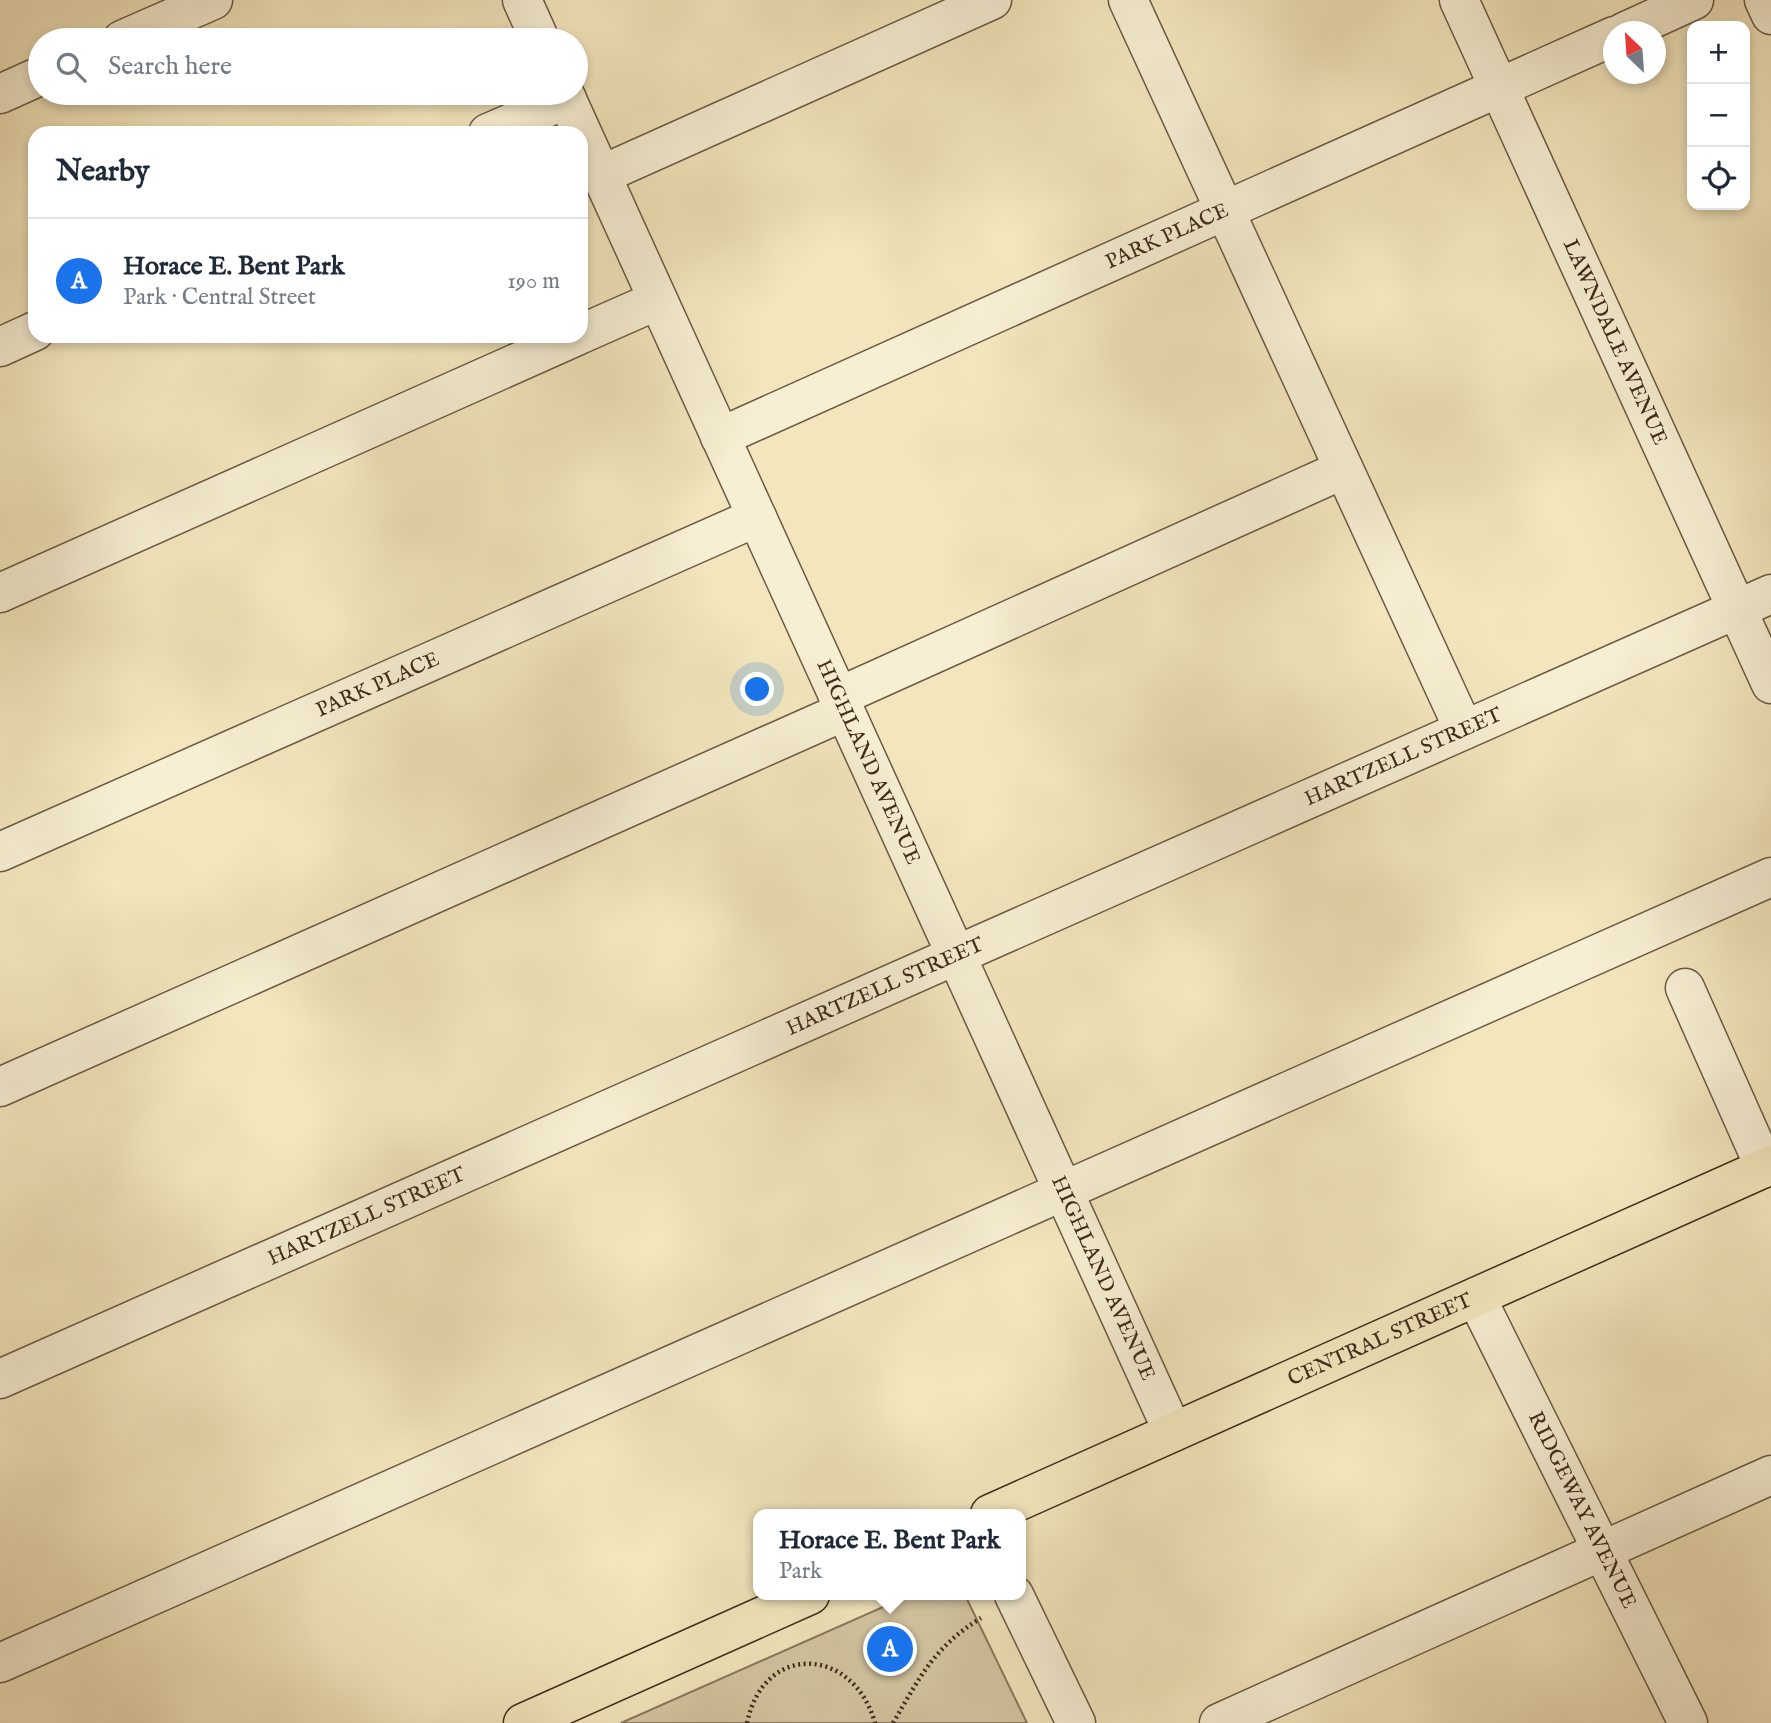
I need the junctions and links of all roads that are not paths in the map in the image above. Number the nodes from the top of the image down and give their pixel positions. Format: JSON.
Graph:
{"nodes":[{"id":1,"x":213,"y":0,"type":"edge"},
{"id":2,"x":522,"y":0,"type":"edge"},
{"id":3,"x":992,"y":0,"type":"edge"},
{"id":4,"x":1128,"y":0,"type":"edge"},
{"id":5,"x":1459,"y":0,"type":"edge"},
{"id":6,"x":1694,"y":0,"type":"edge"},
{"id":7,"x":1764,"y":0,"type":"edge"},
{"id":8,"x":1771,"y":15,"type":"edge"},
{"id":9,"x":1648,"y":21,"type":"edge"},
{"id":10,"x":149,"y":28,"type":"edge"},
{"id":11,"x":535,"y":28,"type":"edge"},
{"id":12,"x":1603,"y":41,"type":"edge"},
{"id":13,"x":28,"y":81,"type":"edge"},
{"id":14,"x":1499,"y":88,"type":"junction"},
{"id":15,"x":0,"y":94,"type":"edge"},
{"id":16,"x":546,"y":105,"type":"edge"},
{"id":17,"x":569,"y":105,"type":"edge"},
{"id":18,"x":503,"y":126,"type":"edge"},
{"id":19,"x":579,"y":126,"type":"edge"},
{"id":20,"x":588,"y":146,"type":"edge"},
{"id":21,"x":601,"y":175,"type":"junction"},
{"id":22,"x":1226,"y":210,"type":"junction"},
{"id":23,"x":658,"y":300,"type":"junction"},
{"id":24,"x":588,"y":331,"type":"edge"},
{"id":25,"x":28,"y":334,"type":"edge"},
{"id":26,"x":561,"y":343,"type":"edge"},
{"id":27,"x":0,"y":347,"type":"edge"},
{"id":28,"x":720,"y":437,"type":"junction"},
{"id":29,"x":1342,"y":470,"type":"junction"},
{"id":30,"x":757,"y":517,"type":"junction"},
{"id":31,"x":0,"y":593,"type":"edge"},
{"id":32,"x":1771,"y":594,"type":"edge"},
{"id":33,"x":1737,"y":609,"type":"junction"},
{"id":34,"x":1771,"y":684,"type":"edge"},
{"id":35,"x":842,"y":704,"type":"junction"},
{"id":36,"x":1464,"y":730,"type":"junction"},
{"id":37,"x":0,"y":852,"type":"edge"},
{"id":38,"x":1771,"y":877,"type":"edge"},
{"id":39,"x":956,"y":955,"type":"junction"},
{"id":40,"x":1685,"y":988,"type":"dead end"},
{"id":41,"x":0,"y":1087,"type":"edge"},
{"id":42,"x":1768,"y":1166,"type":"edge"},
{"id":43,"x":1064,"y":1193,"type":"junction"},
{"id":44,"x":1476,"y":1297,"type":"junction"},
{"id":45,"x":0,"y":1380,"type":"edge"},
{"id":46,"x":1173,"y":1432,"type":"junction"},
{"id":47,"x":1771,"y":1475,"type":"edge"},
{"id":48,"x":1001,"y":1509,"type":"edge"},
{"id":49,"x":1602,"y":1551,"type":"junction"},
{"id":50,"x":799,"y":1600,"type":"edge"},
{"id":51,"x":1016,"y":1600,"type":"edge"},
{"id":52,"x":0,"y":1663,"type":"edge"},
{"id":53,"x":523,"y":1723,"type":"edge"},
{"id":54,"x":1076,"y":1723,"type":"edge"},
{"id":55,"x":1219,"y":1723,"type":"edge"},
{"id":56,"x":1688,"y":1723,"type":"edge"}],
"edges":[{"from":1,"to":10,"type":"street"},
{"from":2,"to":11,"type":"street"},
{"from":3,"to":21,"type":"street"},
{"from":4,"to":22,"type":"street"},
{"from":5,"to":14,"type":"street","name":"LAWNDALE AVENUE"},
{"from":6,"to":9,"type":"street"},
{"from":7,"to":8,"type":"street"},
{"from":12,"to":14,"type":"street","name":"PARK PLACE"},
{"from":13,"to":15,"type":"street"},
{"from":14,"to":22,"type":"street","name":"PARK PLACE"},
{"from":14,"to":33,"type":"street","name":"LAWNDALE AVENUE"},
{"from":16,"to":18,"type":"street"},
{"from":17,"to":19,"type":"street","name":"HIGHLAND AVENUE"},
{"from":20,"to":21,"type":"street","name":"HIGHLAND AVENUE"},
{"from":21,"to":23,"type":"street","name":"HIGHLAND AVENUE"},
{"from":22,"to":28,"type":"street","name":"PARK PLACE"},
{"from":22,"to":29,"type":"street"},
{"from":23,"to":24,"type":"street"},
{"from":23,"to":28,"type":"street","name":"HIGHLAND AVENUE"},
{"from":25,"to":27,"type":"street"},
{"from":26,"to":31,"type":"street"},
{"from":28,"to":30,"type":"street","name":"HIGHLAND AVENUE"},
{"from":29,"to":35,"type":"street"},
{"from":29,"to":36,"type":"street"},
{"from":30,"to":35,"type":"street","name":"HIGHLAND AVENUE"},
{"from":30,"to":37,"type":"street","name":"PARK PLACE"},
{"from":32,"to":33,"type":"street","name":"HARTZELL STREET"},
{"from":33,"to":34,"type":"street","name":"LAWNDALE AVENUE"},
{"from":33,"to":36,"type":"street","name":"HARTZELL STREET"},
{"from":35,"to":39,"type":"street","name":"HIGHLAND AVENUE"},
{"from":35,"to":41,"type":"street"},
{"from":36,"to":39,"type":"street","name":"HARTZELL STREET"},
{"from":38,"to":43,"type":"street"},
{"from":39,"to":43,"type":"street","name":"HIGHLAND AVENUE"},
{"from":39,"to":45,"type":"street","name":"HARTZELL STREET"},
{"from":40,"to":42,"type":"street"},
{"from":42,"to":44,"type":"main road","name":"CENTRAL STREET"},
{"from":43,"to":46,"type":"street","name":"HIGHLAND AVENUE"},
{"from":43,"to":52,"type":"street"},
{"from":44,"to":46,"type":"main road","name":"CENTRAL STREET"},
{"from":44,"to":49,"type":"street","name":"RIDGEWAY AVENUE"},
{"from":46,"to":48,"type":"main road","name":"CENTRAL STREET"},
{"from":47,"to":49,"type":"street"},
{"from":49,"to":55,"type":"street"},
{"from":49,"to":56,"type":"street","name":"RIDGEWAY AVENUE"},
{"from":50,"to":53,"type":"main road"},
{"from":51,"to":54,"type":"street"}]}
